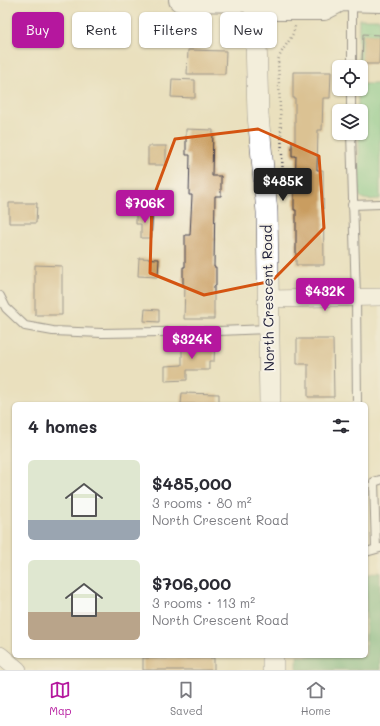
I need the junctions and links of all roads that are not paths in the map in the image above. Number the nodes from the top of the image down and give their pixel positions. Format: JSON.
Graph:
{"nodes":[{"id":1,"x":180,"y":0,"type":"edge"},
{"id":2,"x":341,"y":0,"type":"edge"},
{"id":3,"x":352,"y":0,"type":"edge"},
{"id":4,"x":255,"y":1,"type":"edge"},
{"id":5,"x":380,"y":1,"type":"edge"},
{"id":6,"x":352,"y":60,"type":"edge"},
{"id":7,"x":351,"y":140,"type":"edge"},
{"id":8,"x":352,"y":204,"type":"junction"},
{"id":9,"x":380,"y":204,"type":"edge"},
{"id":10,"x":0,"y":296,"type":"edge"},
{"id":11,"x":356,"y":297,"type":"junction"},
{"id":12,"x":380,"y":297,"type":"edge"},
{"id":13,"x":269,"y":299,"type":"junction"},
{"id":14,"x":269,"y":329,"type":"junction"},
{"id":15,"x":270,"y":402,"type":"edge"},
{"id":16,"x":357,"y":402,"type":"edge"},
{"id":17,"x":380,"y":480,"type":"edge"},
{"id":18,"x":378,"y":548,"type":"edge"},
{"id":19,"x":368,"y":551,"type":"edge"},
{"id":20,"x":0,"y":654,"type":"edge"},
{"id":21,"x":273,"y":658,"type":"edge"},
{"id":22,"x":18,"y":670,"type":"edge"},
{"id":23,"x":273,"y":670,"type":"edge"}],
"edges":[{"from":1,"to":4,"type":"main road"},
{"from":2,"to":3,"type":"main road"},
{"from":2,"to":4,"type":"main road"},
{"from":3,"to":5,"type":"main road"},
{"from":3,"to":6,"type":"lane"},
{"from":4,"to":13,"type":"street","name":"North Crescent Road"},
{"from":7,"to":8,"type":"lane"},
{"from":8,"to":9,"type":"lane"},
{"from":8,"to":11,"type":"lane"},
{"from":10,"to":14,"type":"lane"},
{"from":11,"to":12,"type":"street"},
{"from":11,"to":13,"type":"street"},
{"from":11,"to":16,"type":"lane"},
{"from":13,"to":14,"type":"street","name":"North Crescent Road"},
{"from":14,"to":15,"type":"street","name":"North Crescent Road"},
{"from":17,"to":18,"type":"lane"},
{"from":18,"to":19,"type":"lane"},
{"from":20,"to":22,"type":"street"},
{"from":21,"to":23,"type":"street"}]}
